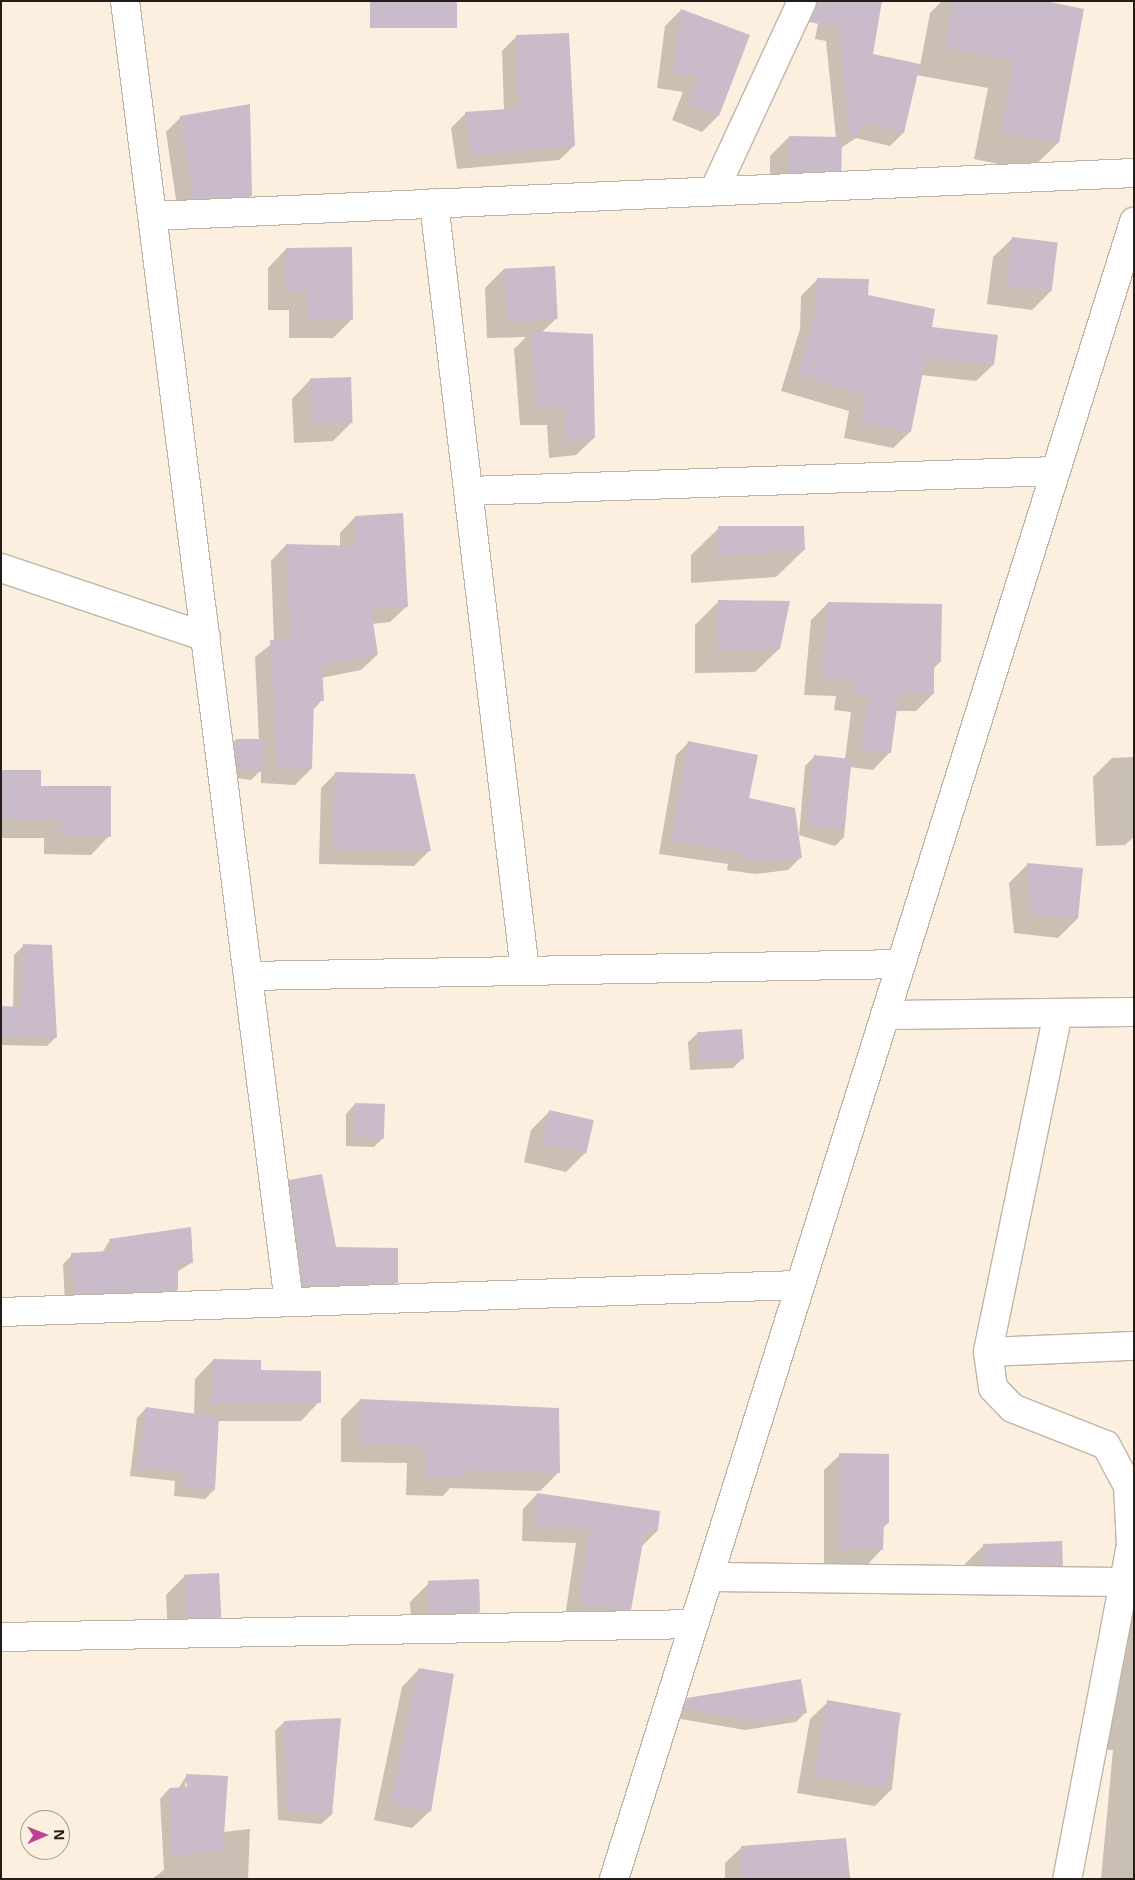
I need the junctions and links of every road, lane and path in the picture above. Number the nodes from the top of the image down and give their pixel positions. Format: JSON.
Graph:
{"nodes":[{"id":1,"x":125,"y":1,"type":"edge"},
{"id":2,"x":802,"y":1,"type":"edge"},
{"id":3,"x":1134,"y":173,"type":"edge"},
{"id":4,"x":714,"y":191,"type":"junction"},
{"id":5,"x":434,"y":203,"type":"junction"},
{"id":6,"x":153,"y":216,"type":"junction"},
{"id":7,"x":1134,"y":222,"type":"edge"},
{"id":8,"x":1056,"y":471,"type":"junction"},
{"id":9,"x":469,"y":491,"type":"junction"},
{"id":10,"x":1,"y":568,"type":"edge"},
{"id":11,"x":206,"y":637,"type":"junction"},
{"id":12,"x":901,"y":964,"type":"junction"},
{"id":13,"x":525,"y":971,"type":"junction"},
{"id":14,"x":248,"y":976,"type":"junction"},
{"id":15,"x":1134,"y":1012,"type":"edge"},
{"id":16,"x":1058,"y":1013,"type":"junction"},
{"id":17,"x":885,"y":1015,"type":"junction"},
{"id":18,"x":800,"y":1285,"type":"junction"},
{"id":19,"x":289,"y":1302,"type":"junction"},
{"id":20,"x":1,"y":1312,"type":"edge"},
{"id":21,"x":1134,"y":1346,"type":"edge"},
{"id":22,"x":988,"y":1352,"type":"junction"},
{"id":23,"x":709,"y":1576,"type":"junction"},
{"id":24,"x":1124,"y":1582,"type":"junction"},
{"id":25,"x":694,"y":1624,"type":"junction"},
{"id":26,"x":1,"y":1637,"type":"edge"},
{"id":27,"x":614,"y":1879,"type":"edge"},
{"id":28,"x":1067,"y":1879,"type":"edge"}],
"edges":[{"from":1,"to":6,"type":"street"},
{"from":2,"to":4,"type":"street"},
{"from":3,"to":4,"type":"street"},
{"from":4,"to":5,"type":"street"},
{"from":5,"to":6,"type":"street"},
{"from":5,"to":9,"type":"street"},
{"from":6,"to":11,"type":"street"},
{"from":7,"to":8,"type":"street"},
{"from":8,"to":9,"type":"street"},
{"from":8,"to":12,"type":"street"},
{"from":9,"to":13,"type":"street"},
{"from":10,"to":11,"type":"street"},
{"from":11,"to":14,"type":"street"},
{"from":12,"to":13,"type":"street"},
{"from":12,"to":17,"type":"street"},
{"from":13,"to":14,"type":"street"},
{"from":14,"to":19,"type":"street"},
{"from":15,"to":16,"type":"street"},
{"from":16,"to":17,"type":"street"},
{"from":16,"to":22,"type":"street"},
{"from":17,"to":18,"type":"street"},
{"from":18,"to":19,"type":"street"},
{"from":18,"to":23,"type":"street"},
{"from":19,"to":20,"type":"street"},
{"from":21,"to":22,"type":"street"},
{"from":22,"to":24,"type":"street"},
{"from":23,"to":24,"type":"street"},
{"from":23,"to":25,"type":"street"},
{"from":24,"to":28,"type":"street"},
{"from":25,"to":26,"type":"street"},
{"from":25,"to":27,"type":"street"}]}
